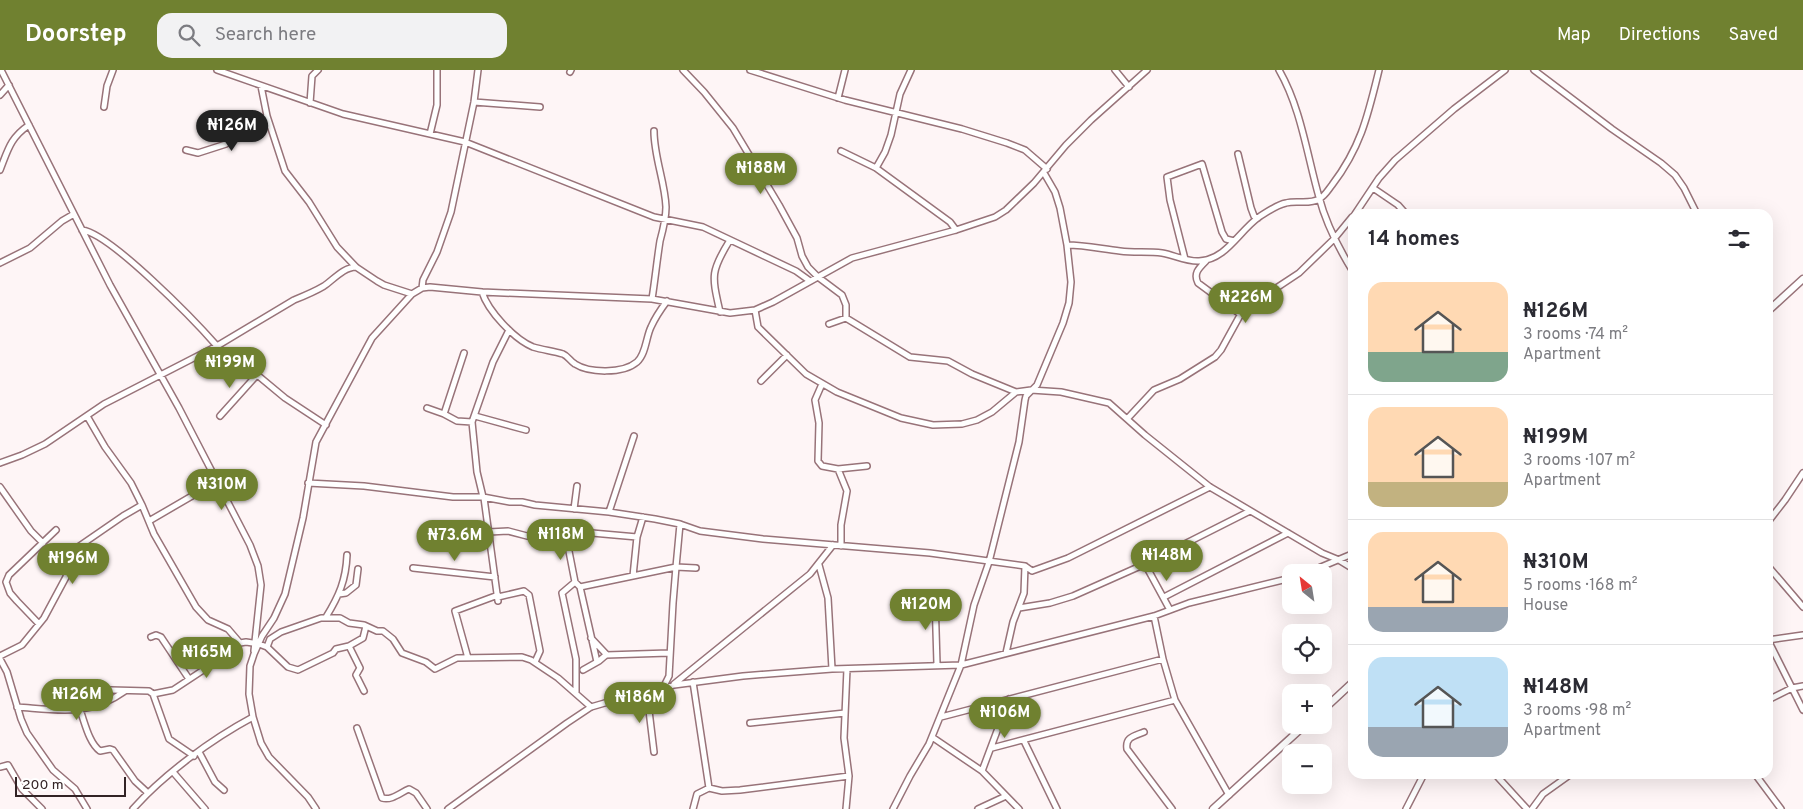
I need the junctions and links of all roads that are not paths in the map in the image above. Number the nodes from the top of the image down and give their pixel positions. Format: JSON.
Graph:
{"nodes":[{"id":1,"x":1,"y":70,"type":"edge"},
{"id":2,"x":113,"y":70,"type":"edge"},
{"id":3,"x":217,"y":70,"type":"edge"},
{"id":4,"x":318,"y":70,"type":"edge"},
{"id":5,"x":437,"y":70,"type":"edge"},
{"id":6,"x":478,"y":70,"type":"edge"},
{"id":7,"x":683,"y":70,"type":"edge"},
{"id":8,"x":750,"y":70,"type":"edge"},
{"id":9,"x":845,"y":70,"type":"edge"},
{"id":10,"x":911,"y":70,"type":"edge"},
{"id":11,"x":1115,"y":70,"type":"edge"},
{"id":12,"x":1147,"y":70,"type":"edge"},
{"id":13,"x":1279,"y":70,"type":"edge"},
{"id":14,"x":1379,"y":70,"type":"edge"},
{"id":15,"x":1505,"y":70,"type":"edge"},
{"id":16,"x":1534,"y":70,"type":"edge"},
{"id":17,"x":9,"y":85,"type":"junction"},
{"id":18,"x":261,"y":86,"type":"junction"},
{"id":19,"x":1129,"y":87,"type":"junction"},
{"id":20,"x":0,"y":95,"type":"edge"},
{"id":21,"x":838,"y":98,"type":"junction"},
{"id":22,"x":474,"y":102,"type":"junction"},
{"id":23,"x":310,"y":103,"type":"junction"},
{"id":24,"x":104,"y":107,"type":"dead end"},
{"id":25,"x":540,"y":107,"type":"dead end"},
{"id":26,"x":895,"y":113,"type":"junction"},
{"id":27,"x":267,"y":116,"type":"junction"},
{"id":28,"x":29,"y":125,"type":"junction"},
{"id":29,"x":654,"y":132,"type":"dead end"},
{"id":30,"x":430,"y":134,"type":"junction"},
{"id":31,"x":465,"y":142,"type":"junction"},
{"id":32,"x":186,"y":150,"type":"dead end"},
{"id":33,"x":841,"y":151,"type":"dead end"},
{"id":34,"x":1238,"y":154,"type":"dead end"},
{"id":35,"x":876,"y":168,"type":"junction"},
{"id":36,"x":0,"y":170,"type":"edge"},
{"id":37,"x":1045,"y":171,"type":"junction"},
{"id":38,"x":1373,"y":188,"type":"junction"},
{"id":39,"x":1319,"y":199,"type":"junction"},
{"id":40,"x":1358,"y":209,"type":"edge"},
{"id":41,"x":1402,"y":209,"type":"edge"},
{"id":42,"x":1694,"y":209,"type":"edge"},
{"id":43,"x":74,"y":214,"type":"junction"},
{"id":44,"x":1258,"y":218,"type":"junction"},
{"id":45,"x":666,"y":219,"type":"junction"},
{"id":46,"x":1348,"y":222,"type":"edge"},
{"id":47,"x":82,"y":230,"type":"junction"},
{"id":48,"x":956,"y":230,"type":"junction"},
{"id":49,"x":1334,"y":239,"type":"junction"},
{"id":50,"x":730,"y":240,"type":"junction"},
{"id":51,"x":1234,"y":241,"type":"junction"},
{"id":52,"x":1067,"y":245,"type":"junction"},
{"id":53,"x":1185,"y":259,"type":"junction"},
{"id":54,"x":1207,"y":260,"type":"junction"},
{"id":55,"x":0,"y":263,"type":"edge"},
{"id":56,"x":1348,"y":263,"type":"edge"},
{"id":57,"x":356,"y":267,"type":"junction"},
{"id":58,"x":818,"y":277,"type":"junction"},
{"id":59,"x":1803,"y":279,"type":"edge"},
{"id":60,"x":810,"y":281,"type":"junction"},
{"id":61,"x":422,"y":288,"type":"junction"},
{"id":62,"x":482,"y":292,"type":"junction"},
{"id":63,"x":412,"y":294,"type":"junction"},
{"id":64,"x":652,"y":299,"type":"junction"},
{"id":65,"x":667,"y":300,"type":"junction"},
{"id":66,"x":1773,"y":306,"type":"edge"},
{"id":67,"x":755,"y":310,"type":"junction"},
{"id":68,"x":720,"y":312,"type":"junction"},
{"id":69,"x":1240,"y":314,"type":"junction"},
{"id":70,"x":846,"y":318,"type":"junction"},
{"id":71,"x":829,"y":324,"type":"dead end"},
{"id":72,"x":510,"y":330,"type":"junction"},
{"id":73,"x":217,"y":346,"type":"junction"},
{"id":74,"x":464,"y":353,"type":"dead end"},
{"id":75,"x":787,"y":355,"type":"junction"},
{"id":76,"x":160,"y":375,"type":"junction"},
{"id":77,"x":256,"y":376,"type":"junction"},
{"id":78,"x":761,"y":381,"type":"dead end"},
{"id":79,"x":822,"y":384,"type":"junction"},
{"id":80,"x":1031,"y":390,"type":"junction"},
{"id":81,"x":1016,"y":392,"type":"junction"},
{"id":82,"x":427,"y":408,"type":"dead end"},
{"id":83,"x":444,"y":414,"type":"junction"},
{"id":84,"x":87,"y":416,"type":"junction"},
{"id":85,"x":220,"y":416,"type":"dead end"},
{"id":86,"x":475,"y":416,"type":"junction"},
{"id":87,"x":1128,"y":419,"type":"junction"},
{"id":88,"x":472,"y":422,"type":"junction"},
{"id":89,"x":326,"y":425,"type":"junction"},
{"id":90,"x":526,"y":430,"type":"dead end"},
{"id":91,"x":634,"y":436,"type":"dead end"},
{"id":92,"x":0,"y":463,"type":"edge"},
{"id":93,"x":866,"y":466,"type":"dead end"},
{"id":94,"x":838,"y":469,"type":"junction"},
{"id":95,"x":1803,"y":473,"type":"edge"},
{"id":96,"x":216,"y":482,"type":"junction"},
{"id":97,"x":308,"y":483,"type":"junction"},
{"id":98,"x":577,"y":486,"type":"dead end"},
{"id":99,"x":0,"y":487,"type":"edge"},
{"id":100,"x":1210,"y":487,"type":"junction"},
{"id":101,"x":483,"y":498,"type":"junction"},
{"id":102,"x":142,"y":505,"type":"junction"},
{"id":103,"x":574,"y":509,"type":"junction"},
{"id":104,"x":1250,"y":511,"type":"junction"},
{"id":105,"x":609,"y":512,"type":"junction"},
{"id":106,"x":1773,"y":516,"type":"edge"},
{"id":107,"x":642,"y":517,"type":"junction"},
{"id":108,"x":149,"y":521,"type":"junction"},
{"id":109,"x":680,"y":524,"type":"junction"},
{"id":110,"x":56,"y":530,"type":"dead end"},
{"id":111,"x":489,"y":532,"type":"junction"},
{"id":112,"x":1288,"y":533,"type":"junction"},
{"id":113,"x":566,"y":536,"type":"junction"},
{"id":114,"x":637,"y":537,"type":"junction"},
{"id":115,"x":42,"y":543,"type":"junction"},
{"id":116,"x":833,"y":546,"type":"junction"},
{"id":117,"x":841,"y":546,"type":"junction"},
{"id":118,"x":347,"y":555,"type":"dead end"},
{"id":119,"x":1348,"y":556,"type":"edge"},
{"id":120,"x":1339,"y":560,"type":"junction"},
{"id":121,"x":989,"y":562,"type":"junction"},
{"id":122,"x":1145,"y":564,"type":"junction"},
{"id":123,"x":1329,"y":564,"type":"edge"},
{"id":124,"x":819,"y":565,"type":"junction"},
{"id":125,"x":1025,"y":566,"type":"junction"},
{"id":126,"x":1348,"y":566,"type":"edge"},
{"id":127,"x":413,"y":568,"type":"dead end"},
{"id":128,"x":676,"y":568,"type":"junction"},
{"id":129,"x":696,"y":568,"type":"dead end"},
{"id":130,"x":358,"y":569,"type":"dead end"},
{"id":131,"x":1773,"y":572,"type":"edge"},
{"id":132,"x":632,"y":576,"type":"junction"},
{"id":133,"x":495,"y":577,"type":"junction"},
{"id":134,"x":1282,"y":580,"type":"edge"},
{"id":135,"x":575,"y":582,"type":"junction"},
{"id":136,"x":580,"y":587,"type":"junction"},
{"id":137,"x":339,"y":594,"type":"junction"},
{"id":138,"x":935,"y":597,"type":"dead end"},
{"id":139,"x":1164,"y":597,"type":"junction"},
{"id":140,"x":498,"y":598,"type":"junction"},
{"id":141,"x":1803,"y":607,"type":"edge"},
{"id":142,"x":1019,"y":608,"type":"junction"},
{"id":143,"x":1170,"y":610,"type":"junction"},
{"id":144,"x":1154,"y":616,"type":"junction"},
{"id":145,"x":326,"y":617,"type":"junction"},
{"id":146,"x":39,"y":624,"type":"junction"},
{"id":147,"x":366,"y":626,"type":"junction"},
{"id":148,"x":1803,"y":635,"type":"edge"},
{"id":149,"x":152,"y":637,"type":"dead end"},
{"id":150,"x":591,"y":638,"type":"junction"},
{"id":151,"x":1773,"y":639,"type":"edge"},
{"id":152,"x":240,"y":643,"type":"junction"},
{"id":153,"x":256,"y":644,"type":"junction"},
{"id":154,"x":349,"y":646,"type":"junction"},
{"id":155,"x":267,"y":647,"type":"junction"},
{"id":156,"x":1773,"y":650,"type":"edge"},
{"id":157,"x":669,"y":653,"type":"junction"},
{"id":158,"x":1006,"y":653,"type":"junction"},
{"id":159,"x":607,"y":654,"type":"junction"},
{"id":160,"x":0,"y":658,"type":"edge"},
{"id":161,"x":468,"y":658,"type":"junction"},
{"id":162,"x":1163,"y":659,"type":"junction"},
{"id":163,"x":535,"y":662,"type":"junction"},
{"id":164,"x":597,"y":662,"type":"junction"},
{"id":165,"x":937,"y":664,"type":"junction"},
{"id":166,"x":961,"y":665,"type":"junction"},
{"id":167,"x":832,"y":669,"type":"junction"},
{"id":168,"x":847,"y":669,"type":"junction"},
{"id":169,"x":583,"y":670,"type":"dead end"},
{"id":170,"x":189,"y":679,"type":"junction"},
{"id":171,"x":693,"y":682,"type":"junction"},
{"id":172,"x":674,"y":685,"type":"junction"},
{"id":173,"x":1803,"y":686,"type":"edge"},
{"id":174,"x":1348,"y":687,"type":"edge"},
{"id":175,"x":662,"y":688,"type":"junction"},
{"id":176,"x":1792,"y":688,"type":"junction"},
{"id":177,"x":111,"y":690,"type":"dead end"},
{"id":178,"x":125,"y":690,"type":"junction"},
{"id":179,"x":364,"y":691,"type":"dead end"},
{"id":180,"x":576,"y":693,"type":"junction"},
{"id":181,"x":153,"y":694,"type":"junction"},
{"id":182,"x":647,"y":694,"type":"junction"},
{"id":183,"x":1773,"y":698,"type":"edge"},
{"id":184,"x":1009,"y":699,"type":"junction"},
{"id":185,"x":1175,"y":700,"type":"junction"},
{"id":186,"x":1332,"y":701,"type":"edge"},
{"id":187,"x":17,"y":707,"type":"junction"},
{"id":188,"x":591,"y":708,"type":"junction"},
{"id":189,"x":80,"y":710,"type":"junction"},
{"id":190,"x":1803,"y":710,"type":"edge"},
{"id":191,"x":845,"y":713,"type":"junction"},
{"id":192,"x":253,"y":717,"type":"junction"},
{"id":193,"x":941,"y":717,"type":"junction"},
{"id":194,"x":750,"y":723,"type":"dead end"},
{"id":195,"x":357,"y":728,"type":"dead end"},
{"id":196,"x":1144,"y":732,"type":"dead end"},
{"id":197,"x":1295,"y":734,"type":"edge"},
{"id":198,"x":932,"y":737,"type":"junction"},
{"id":199,"x":1024,"y":741,"type":"junction"},
{"id":200,"x":992,"y":748,"type":"junction"},
{"id":201,"x":199,"y":752,"type":"junction"},
{"id":202,"x":654,"y":752,"type":"dead end"},
{"id":203,"x":194,"y":756,"type":"junction"},
{"id":204,"x":0,"y":767,"type":"edge"},
{"id":205,"x":982,"y":771,"type":"junction"},
{"id":206,"x":173,"y":772,"type":"junction"},
{"id":207,"x":849,"y":776,"type":"junction"},
{"id":208,"x":1421,"y":779,"type":"edge"},
{"id":209,"x":1499,"y":779,"type":"edge"},
{"id":210,"x":1564,"y":779,"type":"edge"},
{"id":211,"x":1759,"y":779,"type":"edge"},
{"id":212,"x":709,"y":788,"type":"junction"},
{"id":213,"x":224,"y":790,"type":"dead end"},
{"id":214,"x":148,"y":793,"type":"junction"},
{"id":215,"x":1228,"y":795,"type":"junction"},
{"id":216,"x":1006,"y":796,"type":"junction"},
{"id":217,"x":42,"y":809,"type":"edge"},
{"id":218,"x":87,"y":809,"type":"edge"},
{"id":219,"x":133,"y":809,"type":"edge"},
{"id":220,"x":204,"y":809,"type":"edge"},
{"id":221,"x":316,"y":809,"type":"edge"},
{"id":222,"x":427,"y":809,"type":"edge"},
{"id":223,"x":448,"y":809,"type":"edge"},
{"id":224,"x":693,"y":809,"type":"edge"},
{"id":225,"x":846,"y":809,"type":"edge"},
{"id":226,"x":894,"y":809,"type":"edge"},
{"id":227,"x":978,"y":809,"type":"edge"},
{"id":228,"x":1019,"y":809,"type":"edge"},
{"id":229,"x":1057,"y":809,"type":"edge"},
{"id":230,"x":1172,"y":809,"type":"edge"},
{"id":231,"x":1213,"y":809,"type":"edge"},
{"id":232,"x":1406,"y":809,"type":"edge"},
{"id":233,"x":1526,"y":809,"type":"edge"},
{"id":234,"x":1532,"y":809,"type":"edge"},
{"id":235,"x":1781,"y":809,"type":"edge"}],
"edges":[{"from":1,"to":17,"type":"street"},
{"from":2,"to":24,"type":"street"},
{"from":3,"to":18,"type":"street"},
{"from":4,"to":23,"type":"street"},
{"from":5,"to":30,"type":"street"},
{"from":6,"to":22,"type":"street"},
{"from":7,"to":58,"type":"street"},
{"from":8,"to":21,"type":"street"},
{"from":9,"to":21,"type":"street"},
{"from":10,"to":26,"type":"street"},
{"from":11,"to":19,"type":"street"},
{"from":12,"to":19,"type":"street"},
{"from":13,"to":39,"type":"street"},
{"from":14,"to":39,"type":"street"},
{"from":15,"to":38,"type":"street"},
{"from":16,"to":42,"type":"street"},
{"from":17,"to":20,"type":"street"},
{"from":17,"to":28,"type":"street"},
{"from":18,"to":23,"type":"street"},
{"from":18,"to":27,"type":"street"},
{"from":19,"to":37,"type":"street"},
{"from":21,"to":26,"type":"street"},
{"from":22,"to":25,"type":"street"},
{"from":22,"to":31,"type":"street"},
{"from":23,"to":30,"type":"street"},
{"from":26,"to":35,"type":"street"},
{"from":26,"to":37,"type":"street"},
{"from":27,"to":32,"type":"street"},
{"from":27,"to":57,"type":"street"},
{"from":28,"to":36,"type":"street"},
{"from":28,"to":43,"type":"street"},
{"from":29,"to":45,"type":"street"},
{"from":30,"to":31,"type":"street"},
{"from":31,"to":45,"type":"street"},
{"from":31,"to":61,"type":"street"},
{"from":33,"to":35,"type":"street"},
{"from":34,"to":44,"type":"street"},
{"from":35,"to":48,"type":"street"},
{"from":37,"to":48,"type":"street"},
{"from":37,"to":52,"type":"street"},
{"from":38,"to":40,"type":"street"},
{"from":38,"to":41,"type":"street"},
{"from":39,"to":44,"type":"street"},
{"from":39,"to":49,"type":"street"},
{"from":43,"to":47,"type":"street"},
{"from":43,"to":55,"type":"street"},
{"from":44,"to":51,"type":"street"},
{"from":45,"to":50,"type":"street"},
{"from":45,"to":64,"type":"street"},
{"from":46,"to":49,"type":"street"},
{"from":47,"to":73,"type":"street"},
{"from":47,"to":76,"type":"street"},
{"from":48,"to":58,"type":"street"},
{"from":49,"to":56,"type":"street"},
{"from":49,"to":69,"type":"street"},
{"from":50,"to":60,"type":"street"},
{"from":50,"to":68,"type":"street"},
{"from":51,"to":53,"type":"street"},
{"from":51,"to":54,"type":"street"},
{"from":52,"to":53,"type":"street"},
{"from":52,"to":80,"type":"street"},
{"from":53,"to":54,"type":"street"},
{"from":54,"to":69,"type":"street"},
{"from":57,"to":63,"type":"street"},
{"from":57,"to":73,"type":"street"},
{"from":58,"to":60,"type":"street"},
{"from":58,"to":70,"type":"street"},
{"from":59,"to":66,"type":"main road"},
{"from":60,"to":67,"type":"street"},
{"from":61,"to":62,"type":"street"},
{"from":61,"to":63,"type":"street"},
{"from":62,"to":64,"type":"street"},
{"from":62,"to":72,"type":"street"},
{"from":63,"to":89,"type":"street"},
{"from":64,"to":65,"type":"street"},
{"from":65,"to":68,"type":"street"},
{"from":65,"to":72,"type":"street"},
{"from":67,"to":68,"type":"street"},
{"from":67,"to":75,"type":"street"},
{"from":69,"to":87,"type":"street"},
{"from":70,"to":71,"type":"street"},
{"from":70,"to":81,"type":"street"},
{"from":72,"to":86,"type":"street"},
{"from":73,"to":76,"type":"street"},
{"from":73,"to":77,"type":"street"},
{"from":74,"to":83,"type":"street"},
{"from":75,"to":78,"type":"street"},
{"from":75,"to":79,"type":"street"},
{"from":76,"to":84,"type":"street"},
{"from":76,"to":96,"type":"street"},
{"from":77,"to":85,"type":"street"},
{"from":77,"to":89,"type":"street"},
{"from":79,"to":81,"type":"street"},
{"from":79,"to":94,"type":"street"},
{"from":80,"to":81,"type":"street"},
{"from":80,"to":87,"type":"street"},
{"from":80,"to":121,"type":"street"},
{"from":82,"to":83,"type":"street"},
{"from":83,"to":88,"type":"street"},
{"from":84,"to":92,"type":"street"},
{"from":84,"to":102,"type":"street"},
{"from":86,"to":88,"type":"street"},
{"from":86,"to":90,"type":"street"},
{"from":87,"to":100,"type":"street"},
{"from":88,"to":101,"type":"street"},
{"from":89,"to":97,"type":"street"},
{"from":91,"to":105,"type":"street"},
{"from":93,"to":94,"type":"street"},
{"from":94,"to":117,"type":"street"},
{"from":95,"to":106,"type":"street"},
{"from":96,"to":108,"type":"street"},
{"from":96,"to":153,"type":"street"},
{"from":97,"to":101,"type":"street"},
{"from":97,"to":153,"type":"street"},
{"from":98,"to":103,"type":"street"},
{"from":99,"to":115,"type":"street"},
{"from":100,"to":104,"type":"street"},
{"from":100,"to":125,"type":"street"},
{"from":101,"to":103,"type":"street"},
{"from":101,"to":111,"type":"street"},
{"from":102,"to":108,"type":"street"},
{"from":102,"to":146,"type":"street"},
{"from":103,"to":105,"type":"street"},
{"from":104,"to":112,"type":"street"},
{"from":104,"to":122,"type":"street"},
{"from":105,"to":107,"type":"street"},
{"from":107,"to":109,"type":"street"},
{"from":107,"to":114,"type":"street"},
{"from":108,"to":152,"type":"street"},
{"from":109,"to":116,"type":"street"},
{"from":109,"to":128,"type":"street"},
{"from":110,"to":115,"type":"street"},
{"from":111,"to":113,"type":"street"},
{"from":111,"to":133,"type":"street"},
{"from":112,"to":120,"type":"street"},
{"from":112,"to":139,"type":"street"},
{"from":113,"to":114,"type":"street"},
{"from":113,"to":135,"type":"street"},
{"from":114,"to":132,"type":"street"},
{"from":115,"to":146,"type":"street"},
{"from":116,"to":117,"type":"street"},
{"from":116,"to":124,"type":"street"},
{"from":117,"to":121,"type":"street"},
{"from":118,"to":137,"type":"street"},
{"from":119,"to":120,"type":"street"},
{"from":120,"to":123,"type":"street"},
{"from":120,"to":126,"type":"street"},
{"from":121,"to":125,"type":"street"},
{"from":121,"to":166,"type":"street"},
{"from":122,"to":139,"type":"street"},
{"from":122,"to":142,"type":"street"},
{"from":124,"to":167,"type":"street"},
{"from":124,"to":172,"type":"street"},
{"from":125,"to":142,"type":"street"},
{"from":127,"to":133,"type":"street"},
{"from":128,"to":129,"type":"street"},
{"from":128,"to":132,"type":"street"},
{"from":128,"to":157,"type":"street"},
{"from":130,"to":137,"type":"street"},
{"from":131,"to":141,"type":"street"},
{"from":132,"to":136,"type":"street"},
{"from":133,"to":140,"type":"street"},
{"from":134,"to":143,"type":"street"},
{"from":135,"to":136,"type":"street"},
{"from":135,"to":180,"type":"street"},
{"from":136,"to":150,"type":"street"},
{"from":137,"to":145,"type":"street"},
{"from":138,"to":165,"type":"street"},
{"from":139,"to":143,"type":"street"},
{"from":140,"to":161,"type":"street"},
{"from":140,"to":163,"type":"street"},
{"from":142,"to":158,"type":"street"},
{"from":143,"to":144,"type":"street"},
{"from":144,"to":158,"type":"street"},
{"from":144,"to":162,"type":"street"},
{"from":145,"to":147,"type":"street"},
{"from":145,"to":155,"type":"street"},
{"from":146,"to":160,"type":"street"},
{"from":147,"to":154,"type":"street"},
{"from":147,"to":161,"type":"street"},
{"from":148,"to":151,"type":"street"},
{"from":149,"to":170,"type":"street"},
{"from":150,"to":159,"type":"street"},
{"from":150,"to":164,"type":"street"},
{"from":152,"to":153,"type":"street"},
{"from":152,"to":170,"type":"street"},
{"from":153,"to":155,"type":"street"},
{"from":153,"to":192,"type":"street"},
{"from":154,"to":155,"type":"street"},
{"from":154,"to":179,"type":"street"},
{"from":156,"to":176,"type":"street"},
{"from":157,"to":159,"type":"street"},
{"from":157,"to":175,"type":"street"},
{"from":158,"to":166,"type":"street"},
{"from":159,"to":164,"type":"street"},
{"from":160,"to":187,"type":"street"},
{"from":161,"to":163,"type":"street"},
{"from":162,"to":184,"type":"street"},
{"from":162,"to":185,"type":"street"},
{"from":163,"to":180,"type":"street"},
{"from":164,"to":169,"type":"street"},
{"from":165,"to":166,"type":"street"},
{"from":165,"to":168,"type":"street"},
{"from":166,"to":193,"type":"street"},
{"from":167,"to":168,"type":"street"},
{"from":167,"to":171,"type":"street"},
{"from":168,"to":191,"type":"street"},
{"from":170,"to":181,"type":"street"},
{"from":171,"to":172,"type":"street"},
{"from":171,"to":212,"type":"street"},
{"from":172,"to":175,"type":"street"},
{"from":173,"to":176,"type":"street"},
{"from":174,"to":186,"type":"main road"},
{"from":175,"to":182,"type":"street"},
{"from":176,"to":183,"type":"street"},
{"from":176,"to":190,"type":"street"},
{"from":177,"to":178,"type":"street"},
{"from":178,"to":181,"type":"street"},
{"from":178,"to":189,"type":"street"},
{"from":180,"to":188,"type":"street"},
{"from":181,"to":203,"type":"street"},
{"from":182,"to":188,"type":"street"},
{"from":182,"to":202,"type":"street"},
{"from":184,"to":193,"type":"street"},
{"from":184,"to":200,"type":"street"},
{"from":185,"to":199,"type":"street"},
{"from":185,"to":215,"type":"street"},
{"from":187,"to":189,"type":"street"},
{"from":187,"to":218,"type":"street"},
{"from":188,"to":223,"type":"street"},
{"from":189,"to":214,"type":"street"},
{"from":191,"to":194,"type":"street"},
{"from":191,"to":207,"type":"street"},
{"from":192,"to":201,"type":"street"},
{"from":192,"to":221,"type":"street"},
{"from":193,"to":198,"type":"street"},
{"from":195,"to":222,"type":"street"},
{"from":196,"to":230,"type":"street"},
{"from":197,"to":215,"type":"main road"},
{"from":198,"to":205,"type":"street"},
{"from":198,"to":226,"type":"street"},
{"from":199,"to":200,"type":"street"},
{"from":199,"to":229,"type":"street"},
{"from":200,"to":205,"type":"street"},
{"from":201,"to":203,"type":"street"},
{"from":201,"to":213,"type":"street"},
{"from":203,"to":206,"type":"street"},
{"from":204,"to":217,"type":"street"},
{"from":205,"to":216,"type":"street"},
{"from":206,"to":214,"type":"street"},
{"from":206,"to":220,"type":"street"},
{"from":207,"to":212,"type":"street"},
{"from":207,"to":225,"type":"street"},
{"from":208,"to":232,"type":"street"},
{"from":209,"to":233,"type":"street"},
{"from":210,"to":234,"type":"street"},
{"from":211,"to":235,"type":"street"},
{"from":212,"to":224,"type":"street"},
{"from":214,"to":219,"type":"street"},
{"from":215,"to":231,"type":"main road"},
{"from":216,"to":227,"type":"street"},
{"from":216,"to":228,"type":"street"}]}
